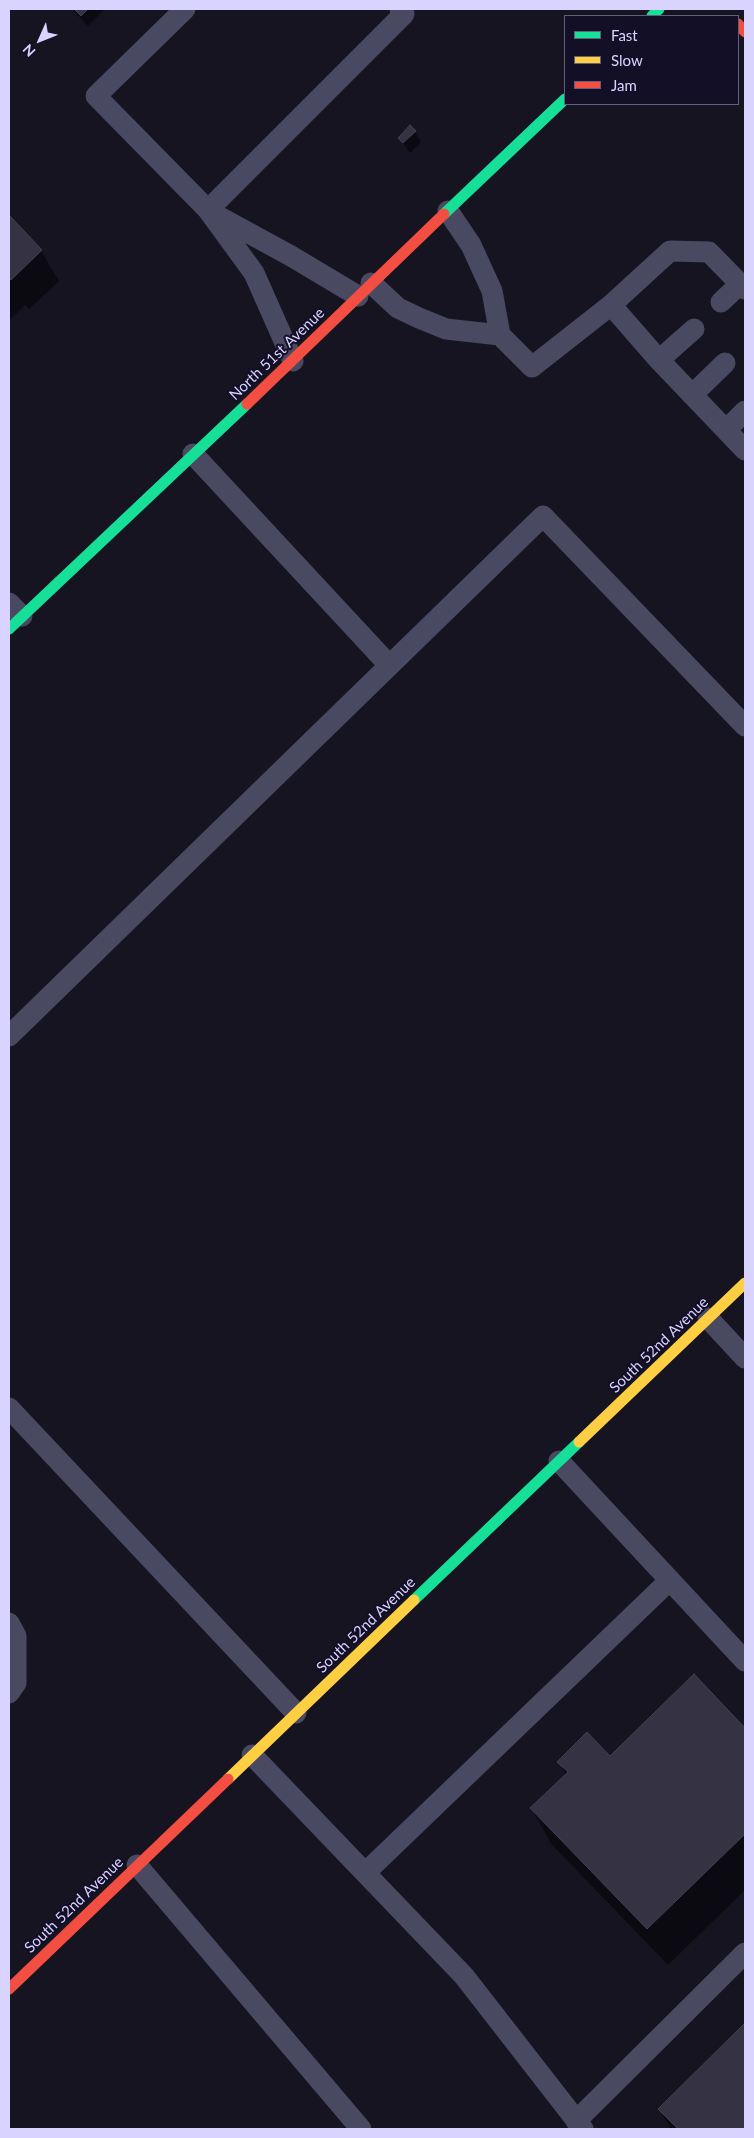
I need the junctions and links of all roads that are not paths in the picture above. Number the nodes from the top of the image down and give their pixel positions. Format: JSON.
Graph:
{"nodes":[{"id":1,"x":185,"y":9,"type":"edge"},
{"id":2,"x":400,"y":9,"type":"edge"},
{"id":3,"x":564,"y":100,"type":"edge"},
{"id":4,"x":208,"y":210,"type":"junction"},
{"id":5,"x":448,"y":211,"type":"junction"},
{"id":6,"x":743,"y":287,"type":"edge"},
{"id":7,"x":364,"y":290,"type":"junction"},
{"id":8,"x":721,"y":302,"type":"dead end"},
{"id":9,"x":612,"y":304,"type":"junction"},
{"id":10,"x":694,"y":330,"type":"dead end"},
{"id":11,"x":500,"y":335,"type":"junction"},
{"id":12,"x":659,"y":360,"type":"junction"},
{"id":13,"x":292,"y":362,"type":"junction"},
{"id":14,"x":724,"y":363,"type":"dead end"},
{"id":15,"x":692,"y":395,"type":"junction"},
{"id":16,"x":745,"y":411,"type":"edge"},
{"id":17,"x":726,"y":430,"type":"junction"},
{"id":18,"x":745,"y":450,"type":"edge"},
{"id":19,"x":193,"y":454,"type":"junction"},
{"id":20,"x":13,"y":616,"type":"edge"},
{"id":21,"x":389,"y":666,"type":"junction"},
{"id":22,"x":745,"y":726,"type":"edge"},
{"id":23,"x":9,"y":1036,"type":"edge"},
{"id":24,"x":745,"y":1283,"type":"edge"},
{"id":25,"x":708,"y":1318,"type":"junction"},
{"id":26,"x":745,"y":1358,"type":"edge"},
{"id":27,"x":9,"y":1408,"type":"edge"},
{"id":28,"x":559,"y":1461,"type":"junction"},
{"id":29,"x":670,"y":1580,"type":"junction"},
{"id":30,"x":9,"y":1624,"type":"edge"},
{"id":31,"x":745,"y":1661,"type":"edge"},
{"id":32,"x":9,"y":1693,"type":"edge"},
{"id":33,"x":296,"y":1714,"type":"junction"},
{"id":34,"x":252,"y":1755,"type":"junction"},
{"id":35,"x":137,"y":1865,"type":"junction"},
{"id":36,"x":365,"y":1873,"type":"junction"},
{"id":37,"x":745,"y":1953,"type":"edge"},
{"id":38,"x":9,"y":1989,"type":"edge"},
{"id":39,"x":579,"y":2125,"type":"edge"},
{"id":40,"x":361,"y":2129,"type":"edge"}],
"edges":[{"from":1,"to":4,"type":"lane"},
{"from":2,"to":4,"type":"lane"},
{"from":3,"to":5,"type":"street","name":"North 51st Avenue"},
{"from":4,"to":7,"type":"lane"},
{"from":4,"to":13,"type":"lane"},
{"from":5,"to":7,"type":"street","name":"North 51st Avenue"},
{"from":5,"to":11,"type":"lane"},
{"from":6,"to":8,"type":"lane"},
{"from":6,"to":9,"type":"lane"},
{"from":7,"to":11,"type":"lane"},
{"from":7,"to":13,"type":"street","name":"North 51st Avenue"},
{"from":9,"to":11,"type":"lane"},
{"from":9,"to":12,"type":"lane"},
{"from":10,"to":12,"type":"lane"},
{"from":12,"to":15,"type":"lane"},
{"from":13,"to":19,"type":"street","name":"North 51st Avenue"},
{"from":14,"to":15,"type":"lane"},
{"from":15,"to":17,"type":"lane"},
{"from":16,"to":17,"type":"lane"},
{"from":17,"to":18,"type":"lane"},
{"from":19,"to":20,"type":"street","name":"North 51st Avenue"},
{"from":19,"to":21,"type":"lane"},
{"from":21,"to":22,"type":"lane"},
{"from":21,"to":23,"type":"lane"},
{"from":24,"to":25,"type":"street","name":"South 52nd Avenue"},
{"from":25,"to":26,"type":"lane"},
{"from":25,"to":28,"type":"street","name":"South 52nd Avenue"},
{"from":27,"to":33,"type":"lane"},
{"from":28,"to":29,"type":"lane"},
{"from":28,"to":33,"type":"street","name":"South 52nd Avenue"},
{"from":29,"to":31,"type":"lane"},
{"from":29,"to":36,"type":"lane"},
{"from":30,"to":32,"type":"lane"},
{"from":33,"to":34,"type":"street","name":"South 52nd Avenue"},
{"from":34,"to":35,"type":"street","name":"South 52nd Avenue"},
{"from":34,"to":36,"type":"lane"},
{"from":35,"to":38,"type":"street","name":"South 52nd Avenue"},
{"from":35,"to":40,"type":"lane"},
{"from":36,"to":39,"type":"lane"},
{"from":37,"to":39,"type":"lane"}]}
